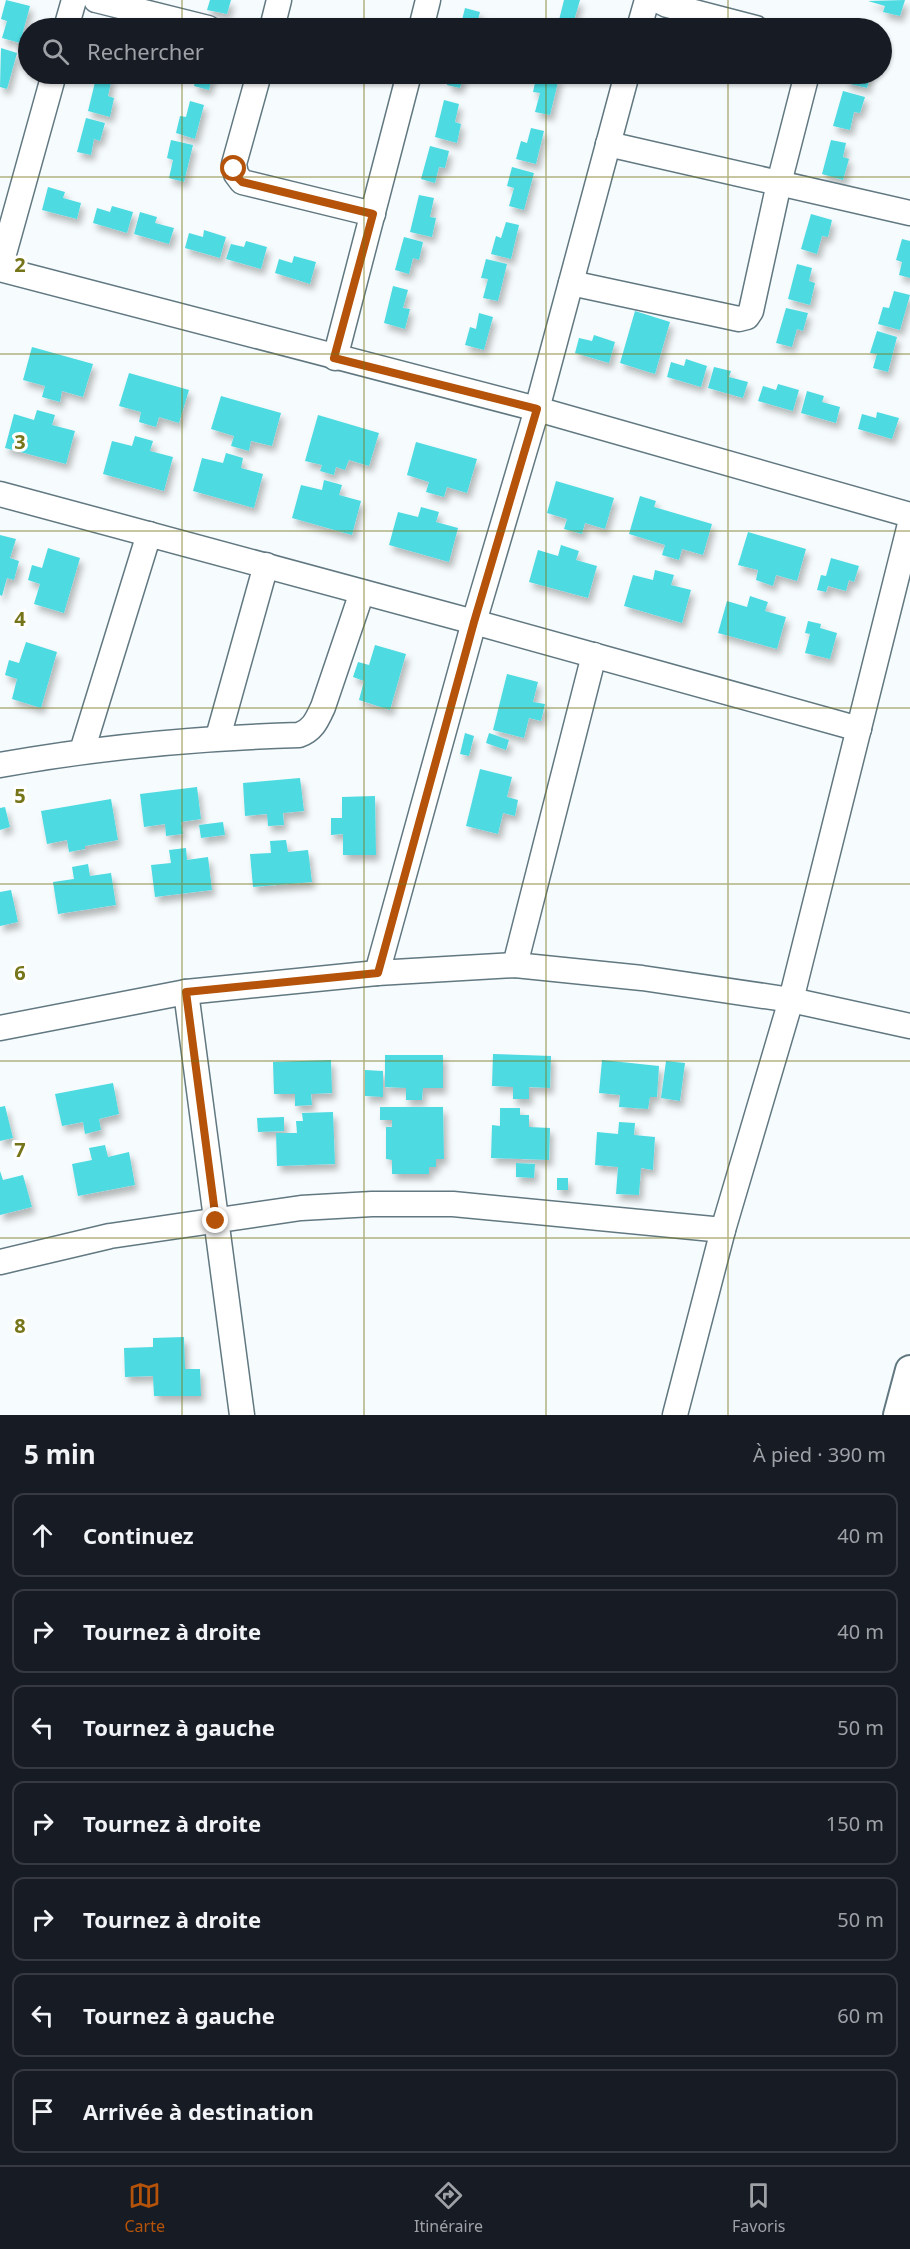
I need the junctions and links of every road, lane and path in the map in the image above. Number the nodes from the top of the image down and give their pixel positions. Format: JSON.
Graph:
{"nodes":[{"id":1,"x":74,"y":0,"type":"edge"},
{"id":2,"x":96,"y":0,"type":"edge"},
{"id":3,"x":279,"y":0,"type":"edge"},
{"id":4,"x":428,"y":0,"type":"edge"},
{"id":5,"x":647,"y":0,"type":"edge"},
{"id":6,"x":657,"y":0,"type":"edge"},
{"id":7,"x":69,"y":18,"type":"edge"},
{"id":8,"x":168,"y":18,"type":"edge"},
{"id":9,"x":274,"y":18,"type":"edge"},
{"id":10,"x":424,"y":18,"type":"edge"},
{"id":11,"x":642,"y":18,"type":"edge"},
{"id":12,"x":717,"y":18,"type":"edge"},
{"id":13,"x":51,"y":84,"type":"edge"},
{"id":14,"x":256,"y":84,"type":"edge"},
{"id":15,"x":402,"y":84,"type":"edge"},
{"id":16,"x":624,"y":84,"type":"edge"},
{"id":17,"x":804,"y":84,"type":"edge"},
{"id":18,"x":608,"y":144,"type":"junction"},
{"id":19,"x":779,"y":183,"type":"junction"},
{"id":20,"x":910,"y":213,"type":"edge"},
{"id":21,"x":373,"y":214,"type":"junction"},
{"id":22,"x":0,"y":268,"type":"edge"},
{"id":23,"x":571,"y":283,"type":"junction"},
{"id":24,"x":334,"y":358,"type":"junction"},
{"id":25,"x":537,"y":409,"type":"junction"},
{"id":26,"x":0,"y":494,"type":"edge"},
{"id":27,"x":910,"y":515,"type":"edge"},
{"id":28,"x":910,"y":524,"type":"edge"},
{"id":29,"x":149,"y":534,"type":"junction"},
{"id":30,"x":266,"y":565,"type":"junction"},
{"id":31,"x":362,"y":592,"type":"junction"},
{"id":32,"x":474,"y":622,"type":"junction"},
{"id":33,"x":594,"y":655,"type":"junction"},
{"id":34,"x":859,"y":729,"type":"junction"},
{"id":35,"x":218,"y":737,"type":"junction"},
{"id":36,"x":82,"y":752,"type":"junction"},
{"id":37,"x":0,"y":765,"type":"edge"},
{"id":38,"x":515,"y":965,"type":"junction"},
{"id":39,"x":378,"y":973,"type":"junction"},
{"id":40,"x":186,"y":992,"type":"junction"},
{"id":41,"x":791,"y":1000,"type":"junction"},
{"id":42,"x":910,"y":1026,"type":"edge"},
{"id":43,"x":0,"y":1028,"type":"edge"},
{"id":44,"x":216,"y":1221,"type":"junction"},
{"id":45,"x":723,"y":1230,"type":"junction"},
{"id":46,"x":0,"y":1262,"type":"edge"},
{"id":47,"x":910,"y":1370,"type":"edge"},
{"id":48,"x":242,"y":1415,"type":"edge"},
{"id":49,"x":675,"y":1415,"type":"edge"},
{"id":50,"x":898,"y":1415,"type":"edge"}],
"edges":[{"from":1,"to":7,"type":"street"},
{"from":2,"to":8,"type":"street"},
{"from":3,"to":9,"type":"street"},
{"from":4,"to":10,"type":"street"},
{"from":5,"to":11,"type":"street"},
{"from":6,"to":12,"type":"street"},
{"from":13,"to":22,"type":"street"},
{"from":14,"to":21,"type":"street"},
{"from":15,"to":21,"type":"street"},
{"from":16,"to":18,"type":"street"},
{"from":17,"to":19,"type":"street"},
{"from":18,"to":19,"type":"street"},
{"from":18,"to":23,"type":"street"},
{"from":19,"to":20,"type":"street"},
{"from":19,"to":23,"type":"street"},
{"from":21,"to":24,"type":"street"},
{"from":22,"to":24,"type":"street"},
{"from":23,"to":25,"type":"street"},
{"from":24,"to":25,"type":"street"},
{"from":25,"to":27,"type":"street"},
{"from":25,"to":32,"type":"street"},
{"from":26,"to":29,"type":"street"},
{"from":28,"to":34,"type":"street"},
{"from":29,"to":30,"type":"street"},
{"from":29,"to":36,"type":"street"},
{"from":30,"to":31,"type":"street"},
{"from":30,"to":35,"type":"street"},
{"from":31,"to":32,"type":"street"},
{"from":31,"to":35,"type":"street"},
{"from":32,"to":33,"type":"street"},
{"from":32,"to":39,"type":"street"},
{"from":33,"to":34,"type":"street"},
{"from":33,"to":38,"type":"street"},
{"from":34,"to":41,"type":"street"},
{"from":35,"to":36,"type":"street"},
{"from":36,"to":37,"type":"street"},
{"from":38,"to":39,"type":"street"},
{"from":38,"to":41,"type":"street"},
{"from":39,"to":40,"type":"street"},
{"from":40,"to":43,"type":"street"},
{"from":40,"to":44,"type":"street"},
{"from":41,"to":42,"type":"street"},
{"from":41,"to":45,"type":"street"},
{"from":44,"to":45,"type":"street"},
{"from":44,"to":46,"type":"street"},
{"from":44,"to":48,"type":"street"},
{"from":45,"to":49,"type":"street"},
{"from":47,"to":50,"type":"street"}]}
